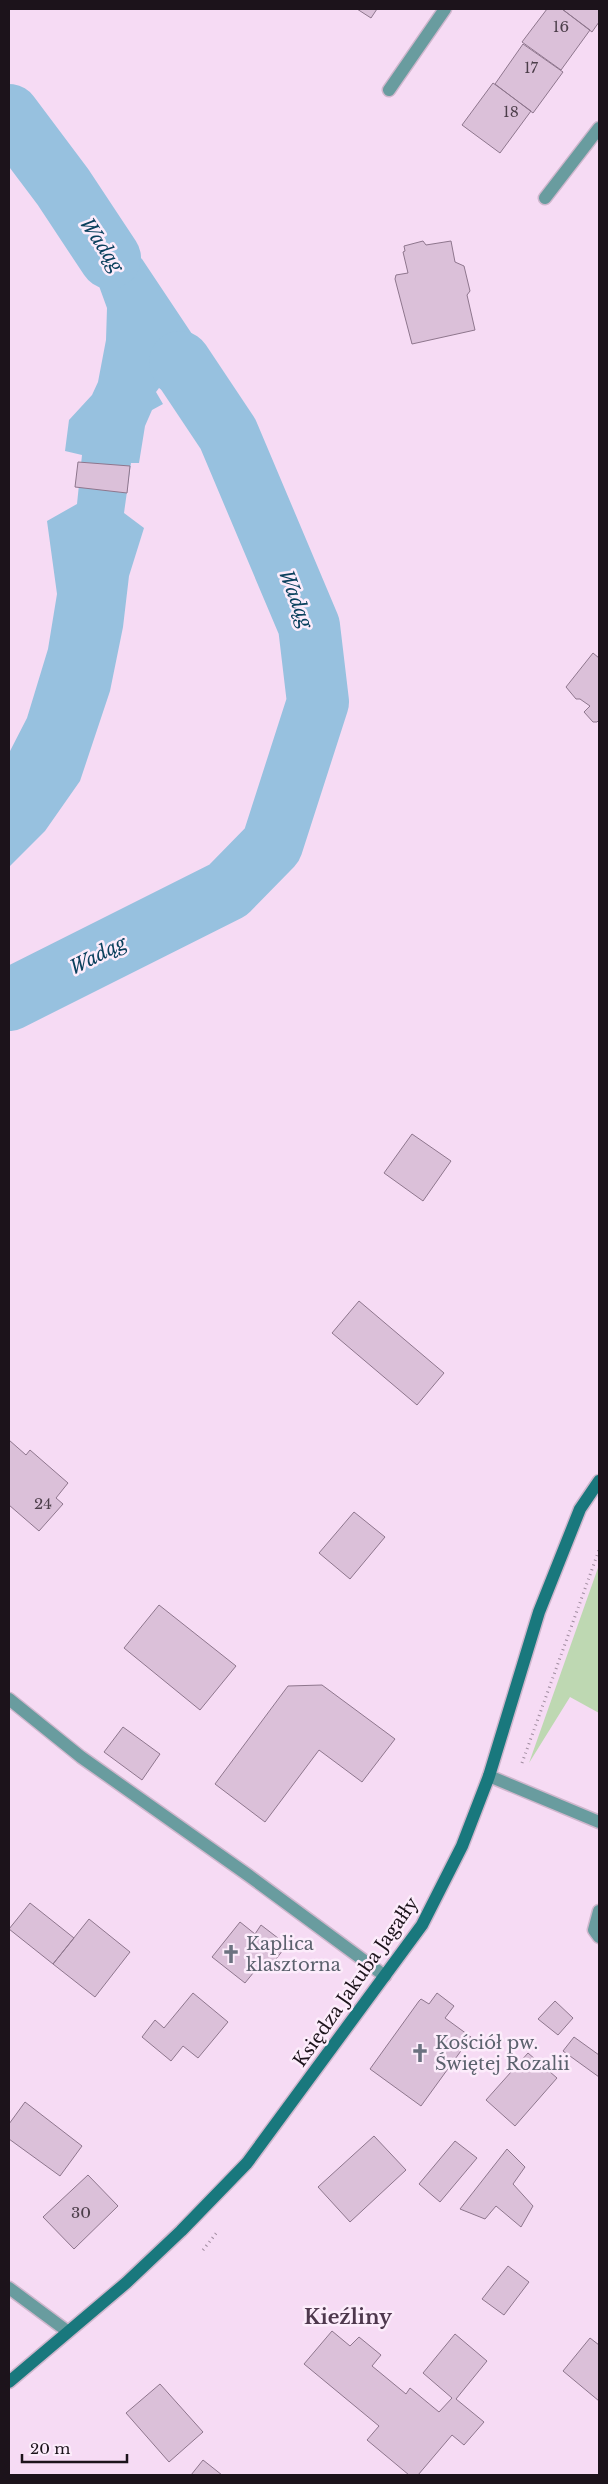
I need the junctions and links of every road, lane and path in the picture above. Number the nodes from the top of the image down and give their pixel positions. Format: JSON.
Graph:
{"nodes":[{"id":1,"x":445,"y":9,"type":"edge"},
{"id":2,"x":389,"y":90,"type":"dead end"},
{"id":3,"x":599,"y":128,"type":"edge"},
{"id":4,"x":545,"y":198,"type":"dead end"},
{"id":5,"x":599,"y":1481,"type":"edge"},
{"id":6,"x":9,"y":1699,"type":"edge"},
{"id":7,"x":489,"y":1776,"type":"junction"},
{"id":8,"x":599,"y":1822,"type":"edge"},
{"id":9,"x":599,"y":1911,"type":"edge"},
{"id":10,"x":599,"y":1937,"type":"edge"},
{"id":11,"x":385,"y":1976,"type":"junction"},
{"id":12,"x":9,"y":2288,"type":"edge"},
{"id":13,"x":67,"y":2330,"type":"junction"},
{"id":14,"x":9,"y":2382,"type":"edge"}],
"edges":[{"from":1,"to":2,"type":"street"},
{"from":3,"to":4,"type":"street"},
{"from":5,"to":7,"type":"street","name":"Księdza Jakuba Jagałły"},
{"from":6,"to":11,"type":"street"},
{"from":7,"to":8,"type":"street"},
{"from":7,"to":11,"type":"street","name":"Księdza Jakuba Jagałły"},
{"from":9,"to":10,"type":"street"},
{"from":11,"to":13,"type":"street","name":"Księdza Jakuba Jagałły"},
{"from":12,"to":13,"type":"street"},
{"from":13,"to":14,"type":"street","name":"Księdza Jakuba Jagałły"}]}
